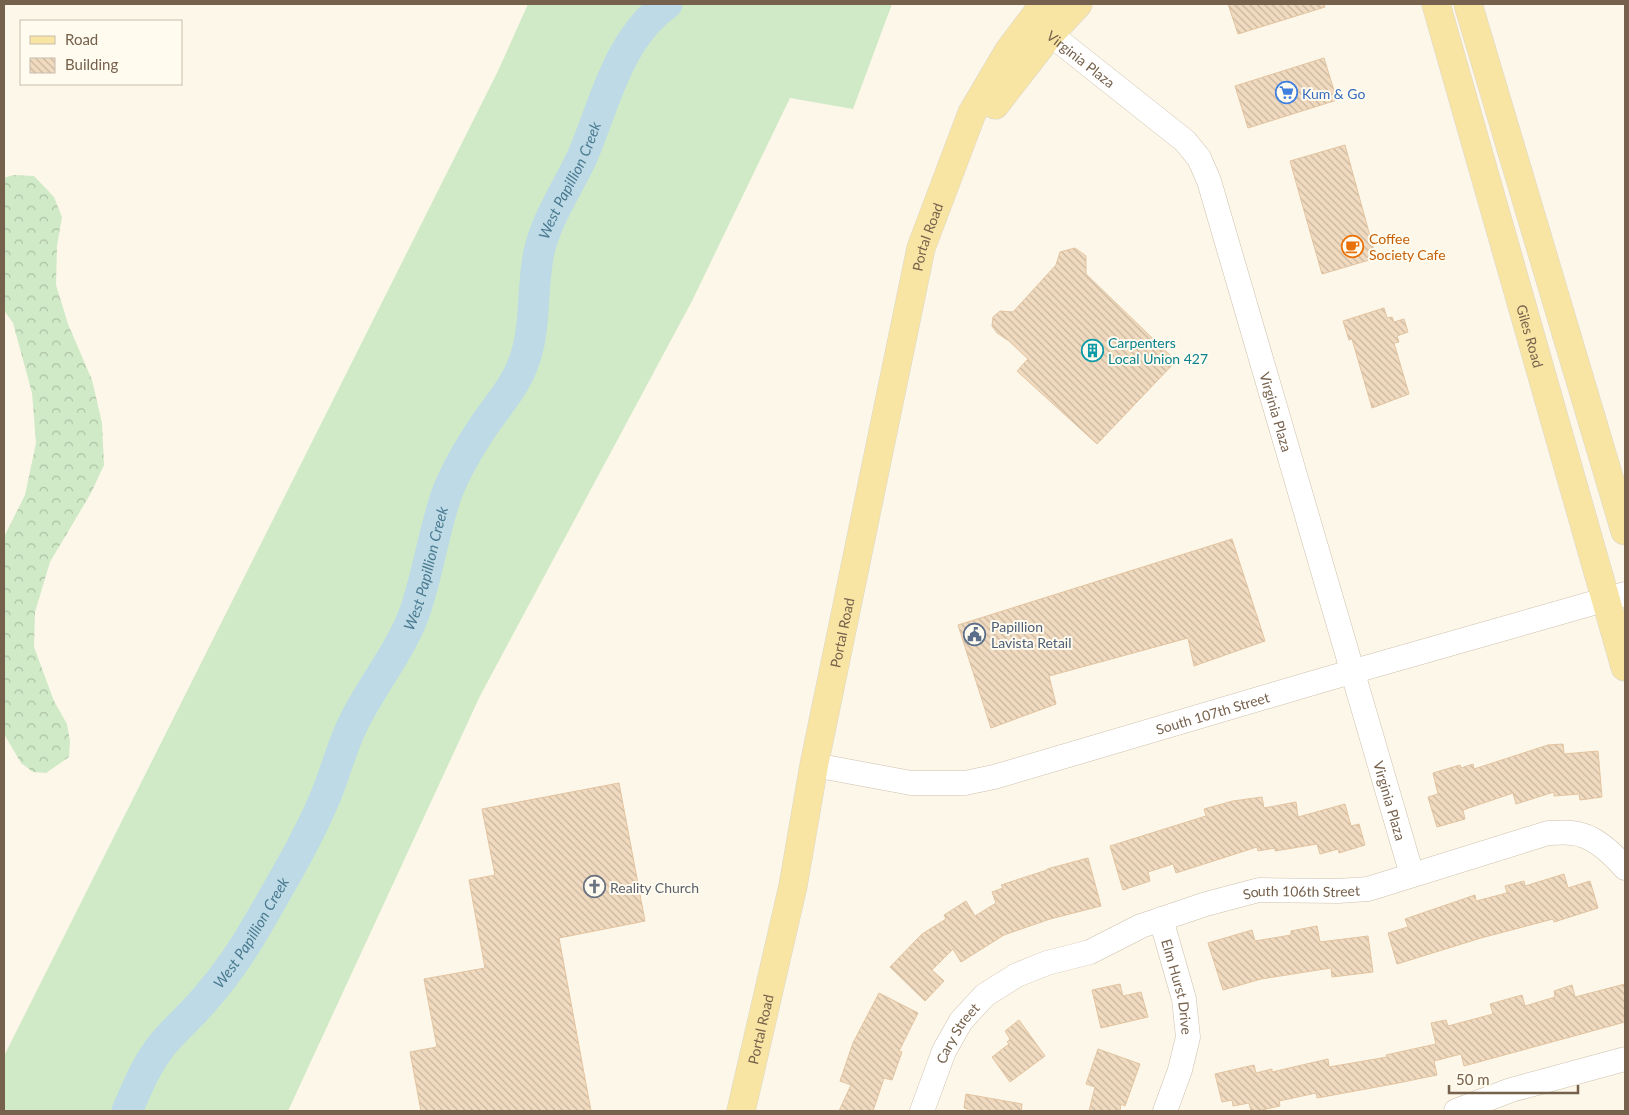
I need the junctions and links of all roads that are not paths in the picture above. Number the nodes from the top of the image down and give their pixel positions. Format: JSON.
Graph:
{"nodes":[{"id":1,"x":1078,"y":4,"type":"edge"},
{"id":2,"x":1436,"y":4,"type":"edge"},
{"id":3,"x":1468,"y":4,"type":"edge"},
{"id":4,"x":1042,"y":19,"type":"edge"},
{"id":5,"x":1625,"y":532,"type":"edge"},
{"id":6,"x":1616,"y":597,"type":"edge"},
{"id":7,"x":1625,"y":667,"type":"edge"},
{"id":8,"x":1353,"y":672,"type":"junction"},
{"id":9,"x":814,"y":765,"type":"junction"},
{"id":10,"x":1625,"y":868,"type":"edge"},
{"id":11,"x":1412,"y":874,"type":"junction"},
{"id":12,"x":1161,"y":919,"type":"junction"},
{"id":13,"x":1017,"y":975,"type":"joint"},
{"id":14,"x":1625,"y":1059,"type":"edge"},
{"id":15,"x":741,"y":1111,"type":"edge"},
{"id":16,"x":922,"y":1111,"type":"edge"},
{"id":17,"x":1165,"y":1111,"type":"edge"},
{"id":18,"x":1456,"y":1111,"type":"edge"}],
"edges":[{"from":1,"to":4,"type":"main road","name":"Portal Road"},
{"from":2,"to":6,"type":"main road","name":"Giles Road"},
{"from":3,"to":5,"type":"main road"},
{"from":4,"to":8,"type":"street","name":"Virginia Plaza"},
{"from":4,"to":9,"type":"main road","name":"Portal Road"},
{"from":6,"to":7,"type":"main road","name":"Giles Road"},
{"from":6,"to":8,"type":"street","name":"South 107th Street"},
{"from":8,"to":9,"type":"street","name":"South 107th Street"},
{"from":8,"to":11,"type":"street","name":"Virginia Plaza"},
{"from":9,"to":15,"type":"main road","name":"Portal Road"},
{"from":10,"to":11,"type":"street","name":"South 106th Street"},
{"from":11,"to":12,"type":"street","name":"South 106th Street"},
{"from":12,"to":13,"type":"street","name":"South 106th Street"},
{"from":12,"to":17,"type":"street","name":"Elm Hurst Drive"},
{"from":13,"to":16,"type":"street","name":"Cary Street"},
{"from":14,"to":18,"type":"street"}]}
